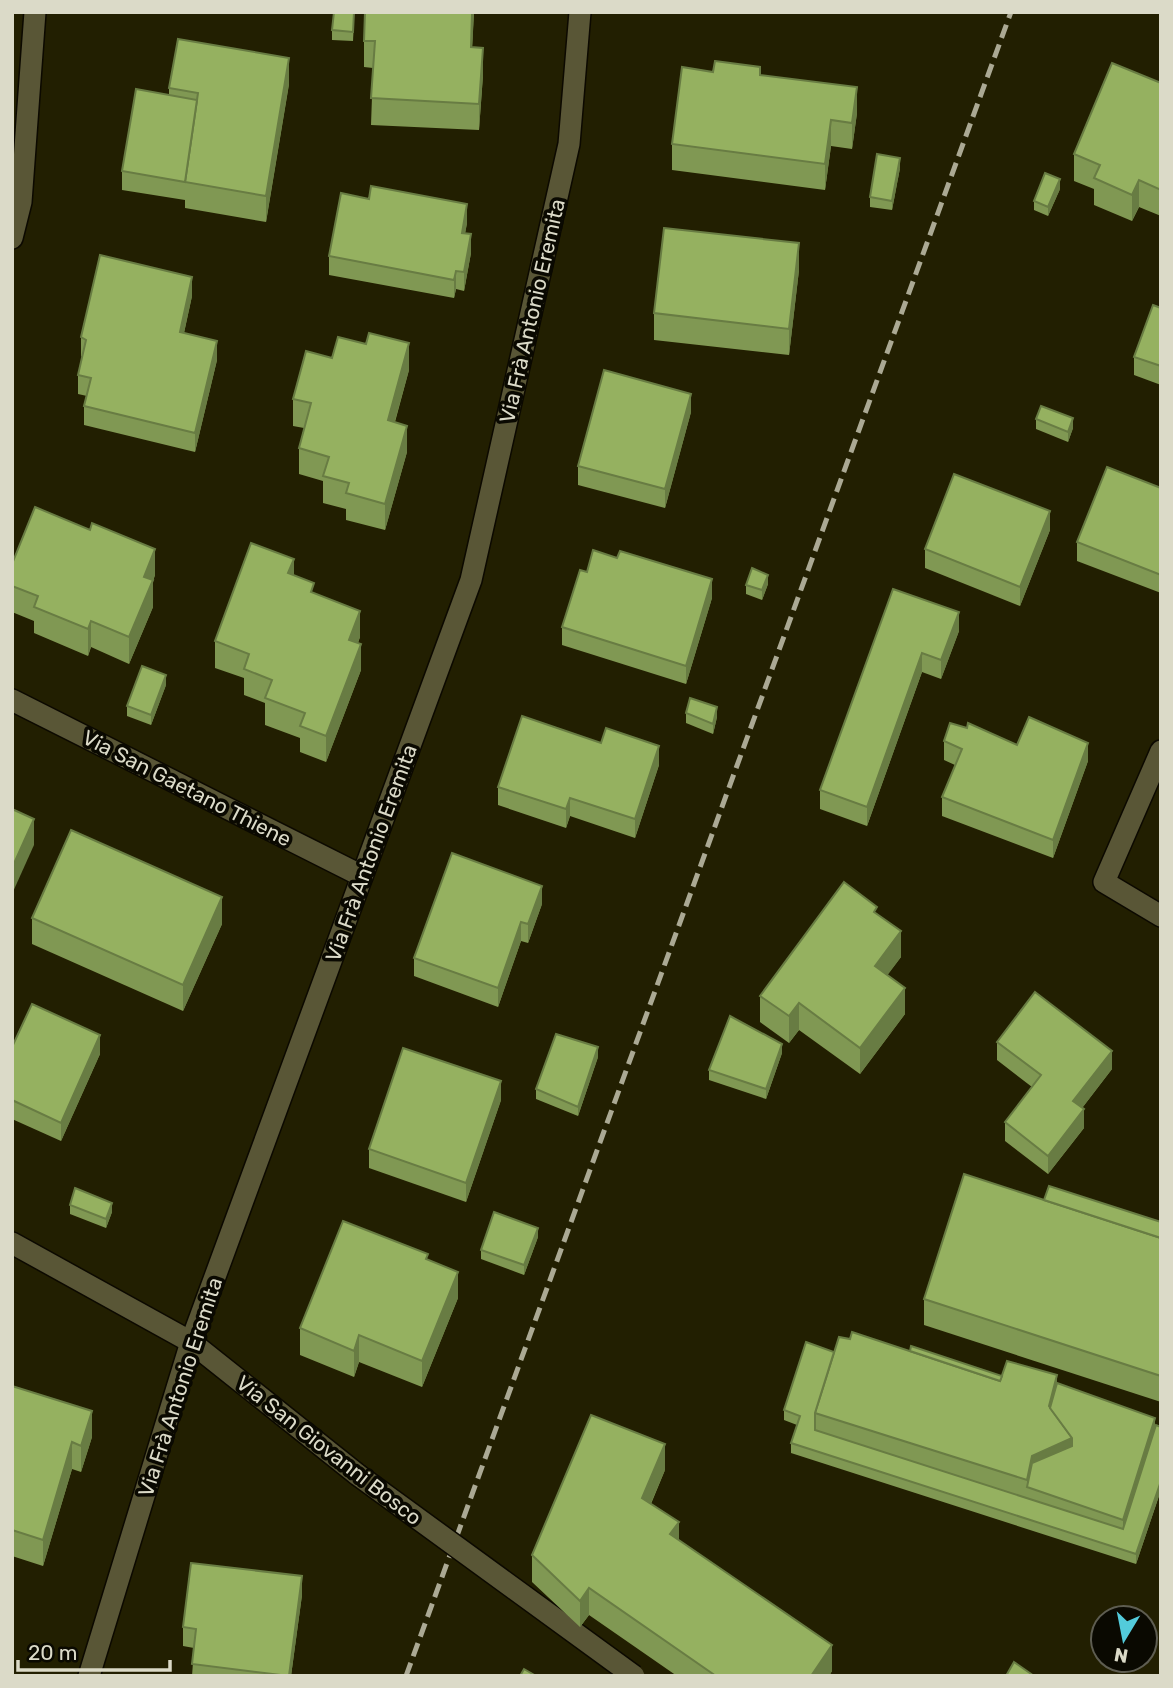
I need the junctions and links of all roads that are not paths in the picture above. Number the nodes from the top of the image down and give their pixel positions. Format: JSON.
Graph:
{"nodes":[{"id":1,"x":35,"y":12,"type":"edge"},
{"id":2,"x":580,"y":12,"type":"edge"},
{"id":3,"x":12,"y":238,"type":"edge"},
{"id":4,"x":12,"y":700,"type":"edge"},
{"id":5,"x":1161,"y":751,"type":"edge"},
{"id":6,"x":362,"y":876,"type":"junction"},
{"id":7,"x":1161,"y":916,"type":"edge"},
{"id":8,"x":12,"y":1243,"type":"edge"},
{"id":9,"x":191,"y":1342,"type":"junction"},
{"id":10,"x":89,"y":1676,"type":"edge"},
{"id":11,"x":634,"y":1676,"type":"edge"}],
"edges":[{"from":1,"to":3,"type":"street"},
{"from":2,"to":6,"type":"street","name":"Via Frà Antonio Eremita"},
{"from":4,"to":6,"type":"street","name":"Via San Gaetano Thiene"},
{"from":5,"to":7,"type":"street"},
{"from":6,"to":9,"type":"street","name":"Via Frà Antonio Eremita"},
{"from":8,"to":9,"type":"street","name":"Via San Giovanni Bosco"},
{"from":9,"to":10,"type":"street","name":"Via Frà Antonio Eremita"},
{"from":9,"to":11,"type":"street","name":"Via San Giovanni Bosco","bridge":true}]}
